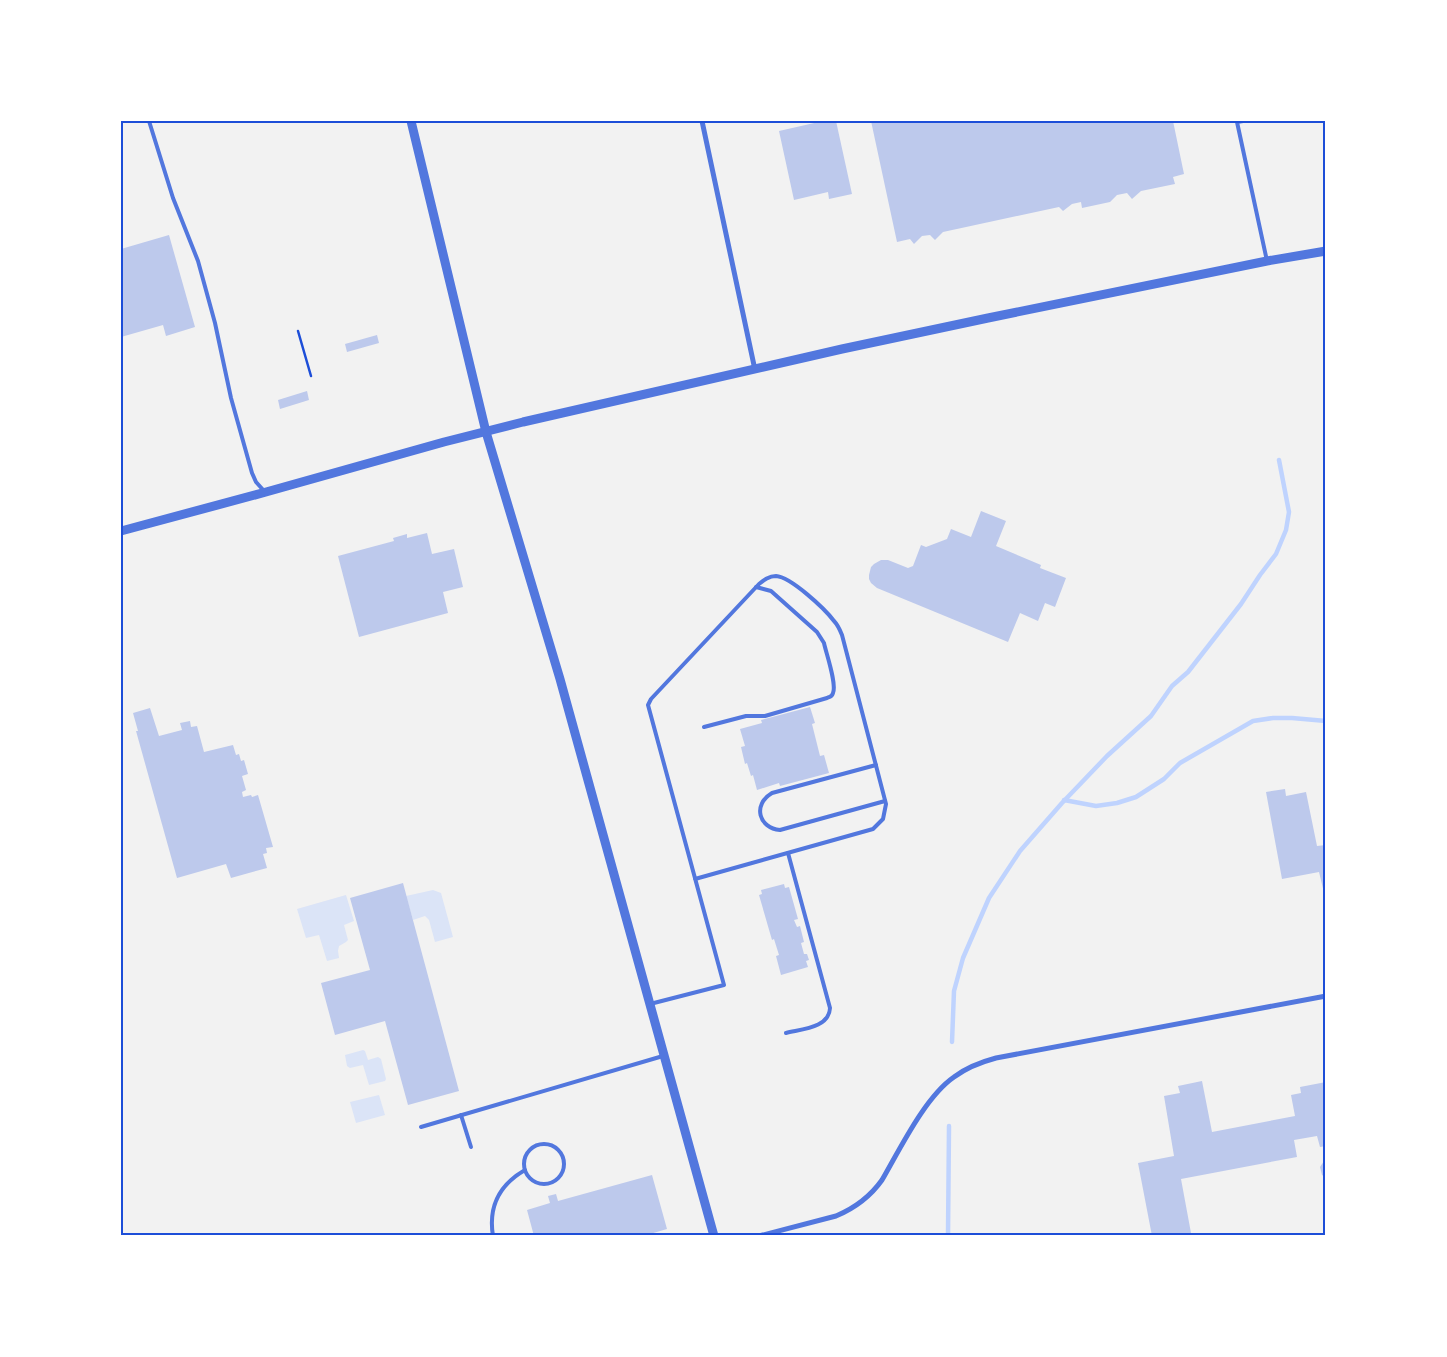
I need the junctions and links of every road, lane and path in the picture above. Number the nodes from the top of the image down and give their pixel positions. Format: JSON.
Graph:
{"nodes":[{"id":1,"x":149,"y":121,"type":"edge"},
{"id":2,"x":410,"y":121,"type":"edge"},
{"id":3,"x":702,"y":121,"type":"edge"},
{"id":4,"x":1243,"y":121,"type":"edge"},
{"id":5,"x":1326,"y":251,"type":"edge"},
{"id":6,"x":1267,"y":261,"type":"junction"},
{"id":7,"x":298,"y":330,"type":"dead end"},
{"id":8,"x":755,"y":370,"type":"junction"},
{"id":9,"x":311,"y":376,"type":"dead end"},
{"id":10,"x":486,"y":432,"type":"junction"},
{"id":11,"x":266,"y":492,"type":"junction"},
{"id":12,"x":121,"y":531,"type":"edge"},
{"id":13,"x":756,"y":587,"type":"junction"},
{"id":14,"x":704,"y":727,"type":"dead end"},
{"id":15,"x":876,"y":765,"type":"junction"},
{"id":16,"x":885,"y":801,"type":"junction"},
{"id":17,"x":788,"y":853,"type":"junction"},
{"id":18,"x":696,"y":879,"type":"junction"},
{"id":19,"x":1326,"y":996,"type":"edge"},
{"id":20,"x":650,"y":1004,"type":"junction"},
{"id":21,"x":786,"y":1034,"type":"dead end"},
{"id":22,"x":664,"y":1056,"type":"junction"},
{"id":23,"x":461,"y":1115,"type":"junction"},
{"id":24,"x":421,"y":1127,"type":"dead end"},
{"id":25,"x":471,"y":1146,"type":"dead end"},
{"id":26,"x":525,"y":1170,"type":"junction"},
{"id":27,"x":493,"y":1236,"type":"edge"},
{"id":28,"x":714,"y":1236,"type":"edge"},
{"id":29,"x":759,"y":1236,"type":"edge"}],
"edges":[{"from":1,"to":11,"type":"lane"},
{"from":2,"to":10,"type":"street"},
{"from":3,"to":8,"type":"street"},
{"from":4,"to":6,"type":"lane"},
{"from":5,"to":6,"type":"street"},
{"from":6,"to":8,"type":"street"},
{"from":7,"to":9,"type":"path"},
{"from":8,"to":10,"type":"street"},
{"from":10,"to":11,"type":"street"},
{"from":10,"to":20,"type":"street"},
{"from":11,"to":12,"type":"street"},
{"from":13,"to":14,"type":"lane"},
{"from":13,"to":15,"type":"lane"},
{"from":13,"to":18,"type":"lane"},
{"from":15,"to":16,"type":"lane"},
{"from":15,"to":16,"type":"lane"},
{"from":16,"to":17,"type":"lane"},
{"from":17,"to":18,"type":"lane"},
{"from":17,"to":21,"type":"lane"},
{"from":18,"to":20,"type":"lane"},
{"from":19,"to":29,"type":"street"},
{"from":20,"to":22,"type":"street"},
{"from":22,"to":23,"type":"lane"},
{"from":22,"to":28,"type":"street"},
{"from":23,"to":24,"type":"lane"},
{"from":23,"to":25,"type":"lane"},
{"from":26,"to":26,"type":"lane"},
{"from":26,"to":27,"type":"lane"}]}
